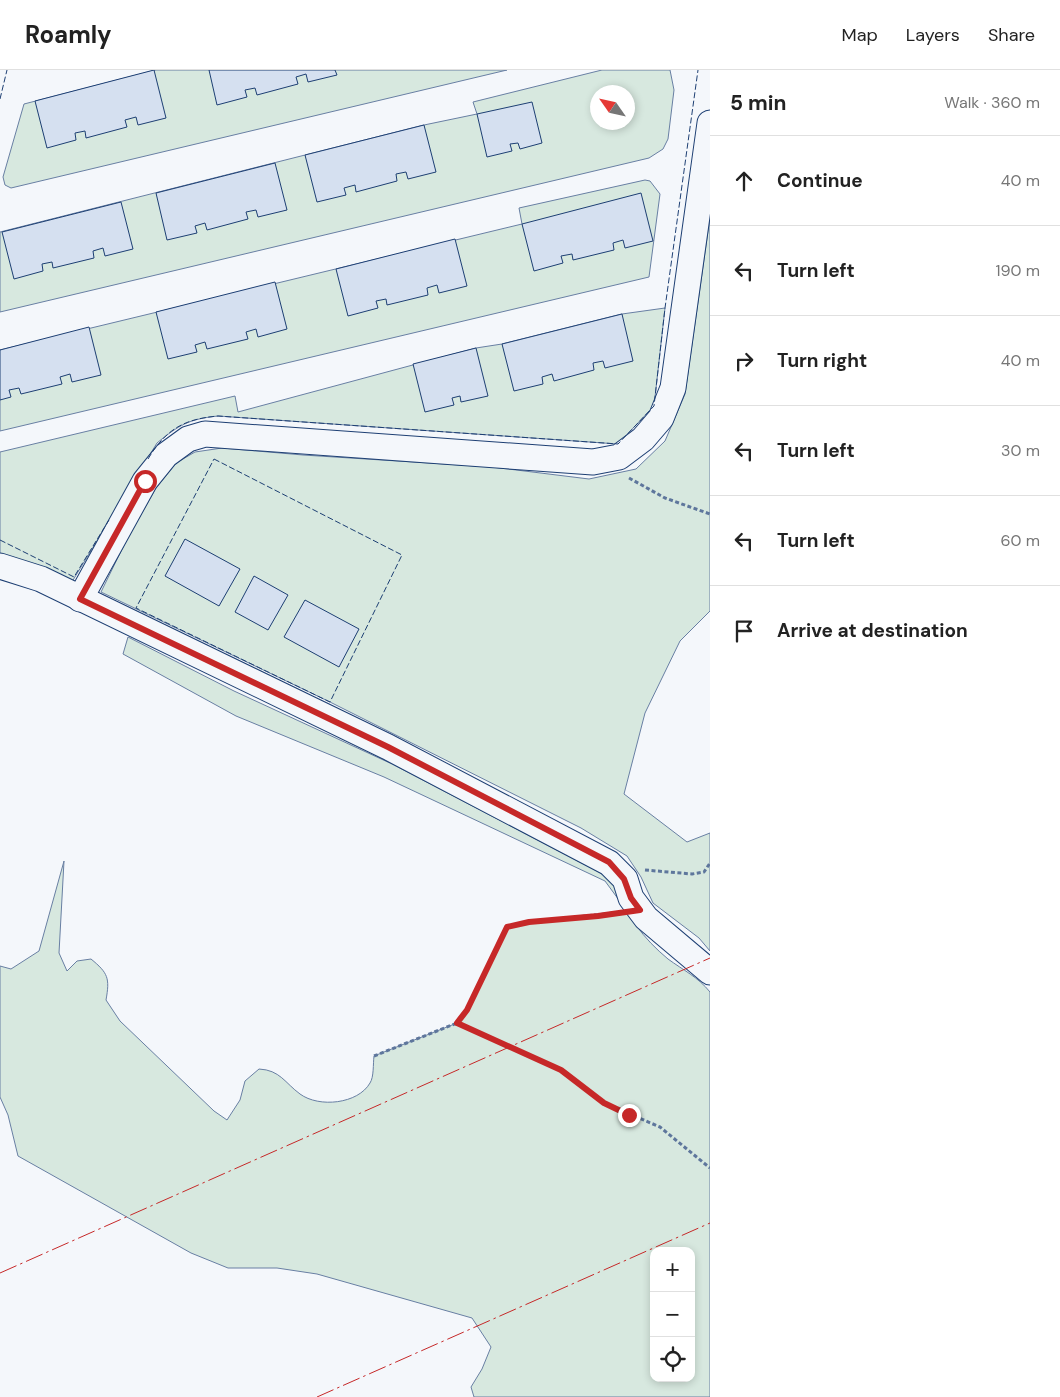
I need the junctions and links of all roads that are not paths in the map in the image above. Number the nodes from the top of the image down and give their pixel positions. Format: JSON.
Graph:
{"nodes":[{"id":1,"x":710,"y":123,"type":"edge"},
{"id":2,"x":0,"y":566,"type":"edge"},
{"id":3,"x":80,"y":599,"type":"junction"},
{"id":4,"x":710,"y":972,"type":"edge"}],
"edges":[{"from":1,"to":3,"type":"street"},
{"from":2,"to":3,"type":"street"},
{"from":3,"to":4,"type":"street"}]}
